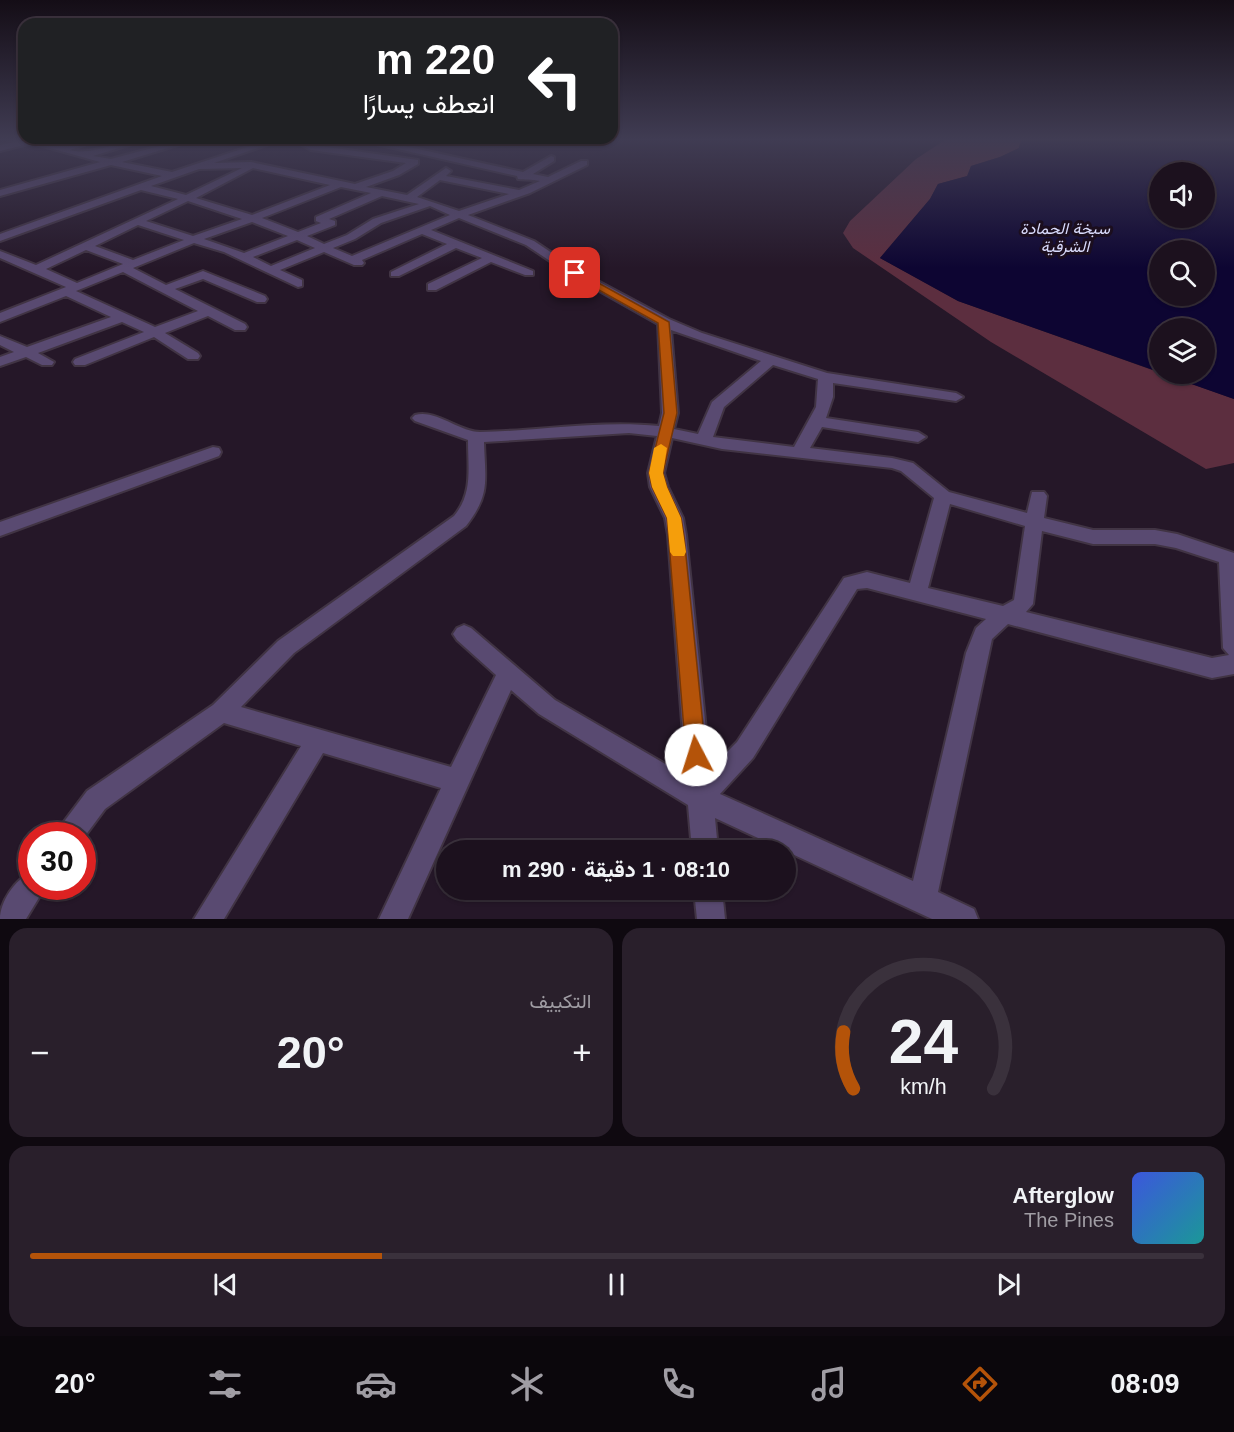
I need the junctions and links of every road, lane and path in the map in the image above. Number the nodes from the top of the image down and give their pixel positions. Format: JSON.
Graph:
{"nodes":[{"id":1,"x":36,"y":183,"type":"edge"},
{"id":2,"x":152,"y":183,"type":"edge"},
{"id":3,"x":219,"y":183,"type":"edge"},
{"id":4,"x":335,"y":183,"type":"edge"},
{"id":5,"x":368,"y":183,"type":"edge"},
{"id":6,"x":431,"y":183,"type":"edge"},
{"id":7,"x":468,"y":183,"type":"edge"},
{"id":8,"x":505,"y":183,"type":"edge"},
{"id":9,"x":543,"y":183,"type":"edge"},
{"id":10,"x":340,"y":184,"type":"junction"},
{"id":11,"x":141,"y":187,"type":"junction"},
{"id":12,"x":357,"y":187,"type":"junction"},
{"id":13,"x":492,"y":188,"type":"junction"},
{"id":14,"x":382,"y":192,"type":"junction"},
{"id":15,"x":478,"y":192,"type":"dead end"},
{"id":16,"x":0,"y":193,"type":"edge"},
{"id":17,"x":521,"y":193,"type":"junction"},
{"id":18,"x":411,"y":197,"type":"junction"},
{"id":19,"x":187,"y":198,"type":"junction"},
{"id":20,"x":430,"y":203,"type":"junction"},
{"id":21,"x":460,"y":214,"type":"junction"},
{"id":22,"x":254,"y":219,"type":"junction"},
{"id":23,"x":135,"y":221,"type":"junction"},
{"id":24,"x":420,"y":230,"type":"junction"},
{"id":25,"x":297,"y":236,"type":"junction"},
{"id":26,"x":0,"y":238,"type":"edge"},
{"id":27,"x":197,"y":238,"type":"junction"},
{"id":28,"x":456,"y":244,"type":"junction"},
{"id":29,"x":84,"y":245,"type":"junction"},
{"id":30,"x":324,"y":248,"type":"junction"},
{"id":31,"x":0,"y":254,"type":"edge"},
{"id":32,"x":244,"y":257,"type":"junction"},
{"id":33,"x":491,"y":258,"type":"junction"},
{"id":34,"x":128,"y":266,"type":"junction"},
{"id":35,"x":35,"y":270,"type":"junction"},
{"id":36,"x":270,"y":270,"type":"junction"},
{"id":37,"x":529,"y":273,"type":"dead end"},
{"id":38,"x":395,"y":274,"type":"dead end"},
{"id":39,"x":298,"y":283,"type":"dead end"},
{"id":40,"x":432,"y":287,"type":"dead end"},
{"id":41,"x":71,"y":289,"type":"junction"},
{"id":42,"x":165,"y":289,"type":"junction"},
{"id":43,"x":261,"y":299,"type":"dead end"},
{"id":44,"x":208,"y":311,"type":"junction"},
{"id":45,"x":122,"y":317,"type":"junction"},
{"id":46,"x":0,"y":318,"type":"edge"},
{"id":47,"x":664,"y":322,"type":"junction"},
{"id":48,"x":240,"y":327,"type":"dead end"},
{"id":49,"x":155,"y":333,"type":"junction"},
{"id":50,"x":0,"y":340,"type":"edge"},
{"id":51,"x":26,"y":352,"type":"junction"},
{"id":52,"x":193,"y":356,"type":"dead end"},
{"id":53,"x":770,"y":360,"type":"junction"},
{"id":54,"x":0,"y":362,"type":"edge"},
{"id":55,"x":47,"y":362,"type":"dead end"},
{"id":56,"x":80,"y":362,"type":"dead end"},
{"id":57,"x":825,"y":377,"type":"junction"},
{"id":58,"x":956,"y":397,"type":"dead end"},
{"id":59,"x":420,"y":418,"type":"dead end"},
{"id":60,"x":816,"y":422,"type":"junction"},
{"id":61,"x":665,"y":432,"type":"junction"},
{"id":62,"x":476,"y":437,"type":"junction"},
{"id":63,"x":918,"y":437,"type":"dead end"},
{"id":64,"x":704,"y":440,"type":"junction"},
{"id":65,"x":213,"y":452,"type":"dead end"},
{"id":66,"x":799,"y":453,"type":"junction"},
{"id":67,"x":943,"y":496,"type":"junction"},
{"id":68,"x":1038,"y":496,"type":"dead end"},
{"id":69,"x":1034,"y":522,"type":"junction"},
{"id":70,"x":0,"y":529,"type":"edge"},
{"id":71,"x":1231,"y":559,"type":"edge"},
{"id":72,"x":917,"y":592,"type":"junction"},
{"id":73,"x":1005,"y":615,"type":"junction"},
{"id":74,"x":464,"y":634,"type":"dead end"},
{"id":75,"x":1234,"y":648,"type":"edge"},
{"id":76,"x":1234,"y":663,"type":"edge"},
{"id":77,"x":508,"y":673,"type":"junction"},
{"id":78,"x":221,"y":712,"type":"junction"},
{"id":79,"x":318,"y":740,"type":"junction"},
{"id":80,"x":457,"y":781,"type":"junction"},
{"id":81,"x":700,"y":798,"type":"junction"},
{"id":82,"x":80,"y":822,"type":"edge"},
{"id":83,"x":704,"y":840,"type":"edge"},
{"id":84,"x":22,"y":900,"type":"edge"},
{"id":85,"x":709,"y":900,"type":"edge"},
{"id":86,"x":922,"y":900,"type":"junction"},
{"id":87,"x":9,"y":919,"type":"edge"},
{"id":88,"x":208,"y":919,"type":"edge"},
{"id":89,"x":393,"y":919,"type":"edge"},
{"id":90,"x":711,"y":919,"type":"edge"},
{"id":91,"x":964,"y":919,"type":"edge"}],
"edges":[{"from":1,"to":16,"type":"street"},
{"from":2,"to":11,"type":"street"},
{"from":3,"to":19,"type":"street"},
{"from":4,"to":10,"type":"street"},
{"from":5,"to":12,"type":"street"},
{"from":6,"to":18,"type":"street"},
{"from":7,"to":13,"type":"street"},
{"from":8,"to":13,"type":"street"},
{"from":9,"to":17,"type":"street"},
{"from":10,"to":12,"type":"street"},
{"from":10,"to":22,"type":"street"},
{"from":11,"to":19,"type":"street"},
{"from":11,"to":26,"type":"street"},
{"from":12,"to":14,"type":"street"},
{"from":13,"to":15,"type":"street"},
{"from":13,"to":17,"type":"street"},
{"from":14,"to":18,"type":"street"},
{"from":14,"to":25,"type":"street"},
{"from":17,"to":21,"type":"street"},
{"from":18,"to":20,"type":"street"},
{"from":19,"to":22,"type":"street"},
{"from":19,"to":23,"type":"street"},
{"from":20,"to":21,"type":"street"},
{"from":20,"to":30,"type":"street"},
{"from":21,"to":24,"type":"street"},
{"from":21,"to":47,"type":"street"},
{"from":22,"to":25,"type":"street"},
{"from":22,"to":27,"type":"street"},
{"from":23,"to":27,"type":"street"},
{"from":23,"to":29,"type":"street"},
{"from":24,"to":28,"type":"street"},
{"from":24,"to":30,"type":"street"},
{"from":25,"to":30,"type":"street"},
{"from":25,"to":32,"type":"street"},
{"from":27,"to":32,"type":"street"},
{"from":27,"to":34,"type":"street"},
{"from":28,"to":33,"type":"street"},
{"from":28,"to":38,"type":"street"},
{"from":29,"to":34,"type":"street"},
{"from":29,"to":35,"type":"street"},
{"from":30,"to":36,"type":"street"},
{"from":31,"to":35,"type":"street"},
{"from":32,"to":36,"type":"street"},
{"from":33,"to":37,"type":"street"},
{"from":33,"to":40,"type":"street"},
{"from":34,"to":41,"type":"street"},
{"from":34,"to":42,"type":"street"},
{"from":35,"to":41,"type":"street"},
{"from":36,"to":39,"type":"street"},
{"from":41,"to":45,"type":"street"},
{"from":41,"to":46,"type":"street"},
{"from":42,"to":43,"type":"street"},
{"from":42,"to":44,"type":"street"},
{"from":44,"to":48,"type":"street"},
{"from":44,"to":49,"type":"street"},
{"from":45,"to":49,"type":"street"},
{"from":45,"to":51,"type":"street"},
{"from":47,"to":53,"type":"street"},
{"from":47,"to":61,"type":"street"},
{"from":49,"to":52,"type":"street"},
{"from":49,"to":56,"type":"street"},
{"from":50,"to":51,"type":"street"},
{"from":51,"to":54,"type":"street"},
{"from":51,"to":55,"type":"street"},
{"from":53,"to":57,"type":"street"},
{"from":53,"to":64,"type":"street"},
{"from":57,"to":58,"type":"street"},
{"from":57,"to":60,"type":"street"},
{"from":59,"to":62,"type":"street"},
{"from":60,"to":63,"type":"street"},
{"from":60,"to":66,"type":"street"},
{"from":61,"to":62,"type":"street"},
{"from":61,"to":64,"type":"street"},
{"from":61,"to":81,"type":"street"},
{"from":62,"to":78,"type":"street"},
{"from":64,"to":66,"type":"street"},
{"from":65,"to":70,"type":"street"},
{"from":66,"to":67,"type":"street"},
{"from":67,"to":69,"type":"street"},
{"from":67,"to":72,"type":"street"},
{"from":68,"to":69,"type":"street"},
{"from":69,"to":71,"type":"street"},
{"from":69,"to":73,"type":"street"},
{"from":71,"to":75,"type":"street"},
{"from":72,"to":73,"type":"street"},
{"from":72,"to":81,"type":"street"},
{"from":73,"to":76,"type":"street"},
{"from":73,"to":86,"type":"street"},
{"from":74,"to":77,"type":"street"},
{"from":77,"to":80,"type":"street"},
{"from":77,"to":81,"type":"street"},
{"from":78,"to":79,"type":"street"},
{"from":78,"to":82,"type":"street"},
{"from":79,"to":80,"type":"street"},
{"from":79,"to":88,"type":"street"},
{"from":80,"to":89,"type":"street"},
{"from":81,"to":83,"type":"street"},
{"from":81,"to":86,"type":"street"},
{"from":84,"to":87,"type":"street"},
{"from":85,"to":90,"type":"street"},
{"from":86,"to":91,"type":"street"}]}
